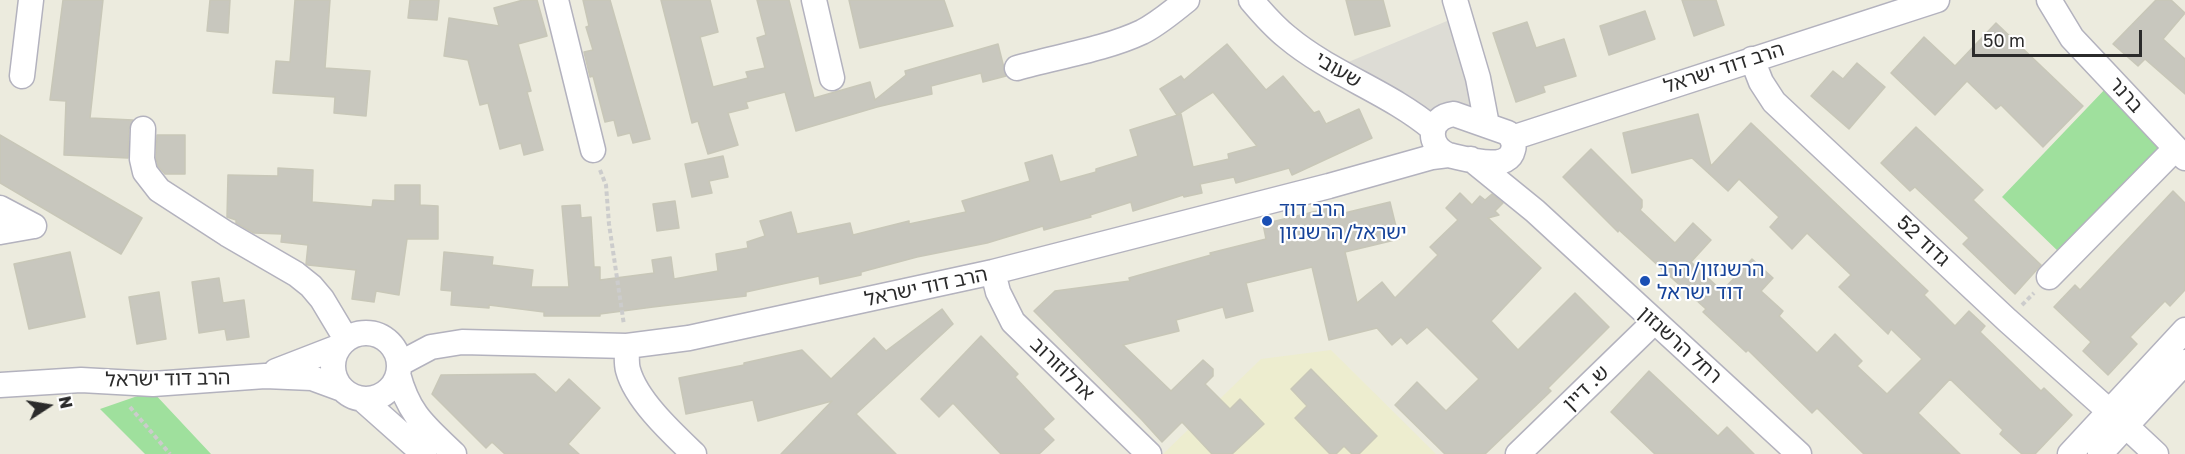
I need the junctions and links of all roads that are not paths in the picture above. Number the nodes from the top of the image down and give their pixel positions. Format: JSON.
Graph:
{"nodes":[{"id":1,"x":31,"y":0,"type":"edge"},
{"id":2,"x":556,"y":0,"type":"edge"},
{"id":3,"x":814,"y":0,"type":"edge"},
{"id":4,"x":1187,"y":0,"type":"edge"},
{"id":5,"x":1251,"y":0,"type":"edge"},
{"id":6,"x":1455,"y":0,"type":"edge"},
{"id":7,"x":1936,"y":0,"type":"edge"},
{"id":8,"x":2049,"y":0,"type":"edge"},
{"id":9,"x":1752,"y":59,"type":"junction"},
{"id":10,"x":1017,"y":68,"type":"dead end"},
{"id":11,"x":22,"y":76,"type":"dead end"},
{"id":12,"x":832,"y":78,"type":"dead end"},
{"id":13,"x":1487,"y":124,"type":"junction"},
{"id":14,"x":143,"y":129,"type":"dead end"},
{"id":15,"x":1433,"y":129,"type":"junction"},
{"id":16,"x":1512,"y":146,"type":"junction"},
{"id":17,"x":593,"y":150,"type":"road end"},
{"id":18,"x":2180,"y":153,"type":"edge"},
{"id":19,"x":1460,"y":157,"type":"junction"},
{"id":20,"x":0,"y":208,"type":"edge"},
{"id":21,"x":1535,"y":211,"type":"junction"},
{"id":22,"x":0,"y":232,"type":"edge"},
{"id":23,"x":993,"y":272,"type":"junction"},
{"id":24,"x":2049,"y":277,"type":"road end"},
{"id":25,"x":1654,"y":322,"type":"junction"},
{"id":26,"x":2185,"y":330,"type":"edge"},
{"id":27,"x":342,"y":343,"type":"junction"},
{"id":28,"x":627,"y":346,"type":"junction"},
{"id":29,"x":2185,"y":362,"type":"edge"},
{"id":30,"x":399,"y":369,"type":"junction"},
{"id":31,"x":265,"y":376,"type":"junction"},
{"id":32,"x":0,"y":385,"type":"edge"},
{"id":33,"x":352,"y":394,"type":"junction"},
{"id":34,"x":2118,"y":419,"type":"junction"},
{"id":35,"x":424,"y":454,"type":"edge"},
{"id":36,"x":454,"y":454,"type":"edge"},
{"id":37,"x":694,"y":454,"type":"edge"},
{"id":38,"x":1149,"y":454,"type":"edge"},
{"id":39,"x":1518,"y":454,"type":"edge"},
{"id":40,"x":1799,"y":454,"type":"edge"},
{"id":41,"x":2070,"y":454,"type":"edge"},
{"id":42,"x":2100,"y":454,"type":"edge"},
{"id":43,"x":2156,"y":454,"type":"edge"}],
"edges":[{"from":1,"to":11,"type":"street"},
{"from":2,"to":17,"type":"street"},
{"from":3,"to":12,"type":"street"},
{"from":4,"to":10,"type":"street"},
{"from":5,"to":15,"type":"street","name":"שעובי"},
{"from":6,"to":13,"type":"street"},
{"from":7,"to":9,"type":"street","name":"הרב דוד ישראל"},
{"from":8,"to":18,"type":"street","name":"ברנר"},
{"from":9,"to":16,"type":"street","name":"הרב דוד ישראל"},
{"from":9,"to":34,"type":"street","name":"גדוד 52"},
{"from":13,"to":15,"type":"street"},
{"from":13,"to":16,"type":"street"},
{"from":14,"to":27,"type":"street"},
{"from":15,"to":19,"type":"street","name":"רחל הרשנזון"},
{"from":16,"to":19,"type":"street","name":"הרב דוד ישראל"},
{"from":16,"to":21,"type":"street"},
{"from":18,"to":24,"type":"street"},
{"from":19,"to":21,"type":"street","name":"רחל הרשנזון"},
{"from":19,"to":23,"type":"street","name":"הרב דוד ישראל"},
{"from":20,"to":22,"type":"street"},
{"from":21,"to":25,"type":"street","name":"רחל הרשנזון"},
{"from":23,"to":28,"type":"street","name":"הרב דוד ישראל"},
{"from":23,"to":38,"type":"street","name":"ארלוזורוב"},
{"from":25,"to":39,"type":"street","name":"ש. דיין"},
{"from":25,"to":40,"type":"street","name":"רחל הרשנזון"},
{"from":26,"to":34,"type":"street"},
{"from":27,"to":30,"type":"street"},
{"from":27,"to":31,"type":"street","name":"הרב דוד ישראל"},
{"from":27,"to":33,"type":"street"},
{"from":28,"to":30,"type":"street","name":"הרב דוד ישראל"},
{"from":28,"to":37,"type":"street"},
{"from":29,"to":34,"type":"street"},
{"from":30,"to":33,"type":"street"},
{"from":30,"to":36,"type":"street"},
{"from":31,"to":32,"type":"street","name":"הרב דוד ישראל"},
{"from":31,"to":33,"type":"street","name":"הרב דוד ישראל"},
{"from":33,"to":35,"type":"street"},
{"from":34,"to":41,"type":"street"},
{"from":34,"to":42,"type":"street"},
{"from":34,"to":43,"type":"street","name":"גדוד 52"}]}
